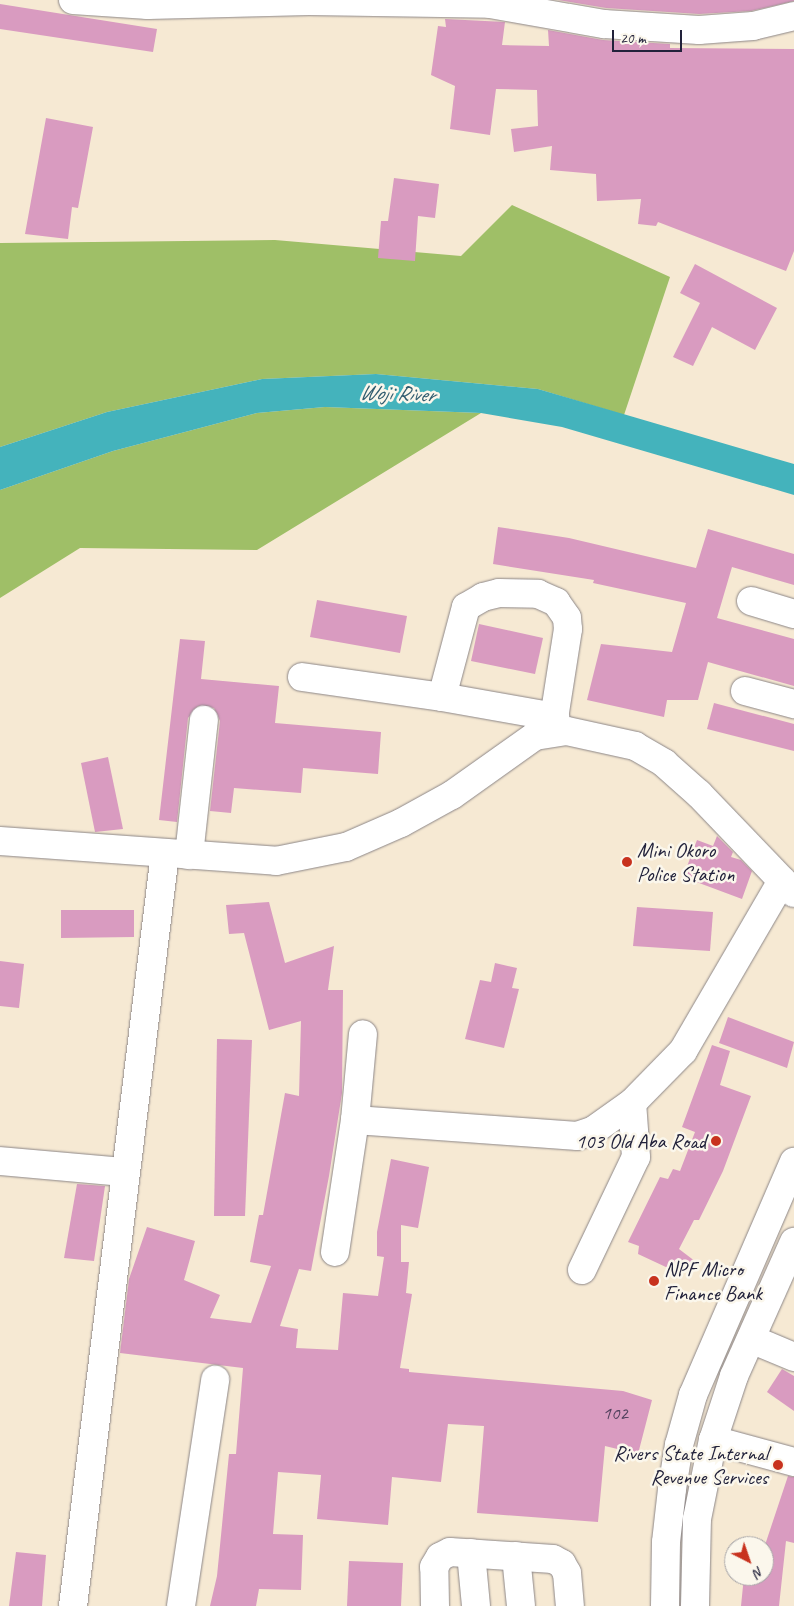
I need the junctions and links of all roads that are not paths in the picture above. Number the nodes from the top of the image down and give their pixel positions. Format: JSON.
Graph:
{"nodes":[{"id":1,"x":73,"y":0,"type":"edge"},
{"id":2,"x":309,"y":1,"type":"edge"},
{"id":3,"x":794,"y":16,"type":"edge"},
{"id":4,"x":751,"y":601,"type":"dead end"},
{"id":5,"x":794,"y":614,"type":"edge"},
{"id":6,"x":302,"y":677,"type":"dead end"},
{"id":7,"x":744,"y":691,"type":"dead end"},
{"id":8,"x":442,"y":697,"type":"junction"},
{"id":9,"x":794,"y":704,"type":"edge"},
{"id":10,"x":204,"y":720,"type":"dead end"},
{"id":11,"x":553,"y":724,"type":"junction"},
{"id":12,"x":0,"y":842,"type":"edge"},
{"id":13,"x":177,"y":855,"type":"junction"},
{"id":14,"x":788,"y":887,"type":"edge"},
{"id":15,"x":363,"y":1034,"type":"dead end"},
{"id":16,"x":632,"y":1103,"type":"junction"},
{"id":17,"x":355,"y":1120,"type":"junction"},
{"id":18,"x":0,"y":1161,"type":"edge"},
{"id":19,"x":794,"y":1162,"type":"edge"},
{"id":20,"x":124,"y":1172,"type":"junction"},
{"id":21,"x":794,"y":1242,"type":"edge"},
{"id":22,"x":335,"y":1252,"type":"dead end"},
{"id":23,"x":582,"y":1270,"type":"dead end"},
{"id":24,"x":751,"y":1339,"type":"junction"},
{"id":25,"x":794,"y":1356,"type":"edge"},
{"id":26,"x":215,"y":1380,"type":"dead end"},
{"id":27,"x":713,"y":1440,"type":"junction"},
{"id":28,"x":794,"y":1462,"type":"edge"},
{"id":29,"x":471,"y":1553,"type":"junction"},
{"id":30,"x":516,"y":1556,"type":"junction"},
{"id":31,"x":73,"y":1606,"type":"edge"},
{"id":32,"x":181,"y":1606,"type":"edge"},
{"id":33,"x":436,"y":1606,"type":"edge"},
{"id":34,"x":476,"y":1606,"type":"edge"},
{"id":35,"x":521,"y":1606,"type":"edge"},
{"id":36,"x":570,"y":1606,"type":"edge"},
{"id":37,"x":666,"y":1606,"type":"edge"},
{"id":38,"x":696,"y":1606,"type":"edge"}],
"edges":[{"from":1,"to":2,"type":"street"},
{"from":2,"to":3,"type":"street"},
{"from":4,"to":5,"type":"street"},
{"from":6,"to":8,"type":"street"},
{"from":7,"to":9,"type":"street"},
{"from":8,"to":11,"type":"street"},
{"from":8,"to":11,"type":"street"},
{"from":10,"to":13,"type":"street"},
{"from":11,"to":13,"type":"street"},
{"from":11,"to":14,"type":"street"},
{"from":12,"to":13,"type":"street"},
{"from":13,"to":20,"type":"street"},
{"from":14,"to":16,"type":"street"},
{"from":15,"to":17,"type":"street"},
{"from":16,"to":17,"type":"street"},
{"from":16,"to":23,"type":"street"},
{"from":17,"to":22,"type":"street"},
{"from":18,"to":20,"type":"street"},
{"from":19,"to":37,"type":"street"},
{"from":20,"to":31,"type":"street"},
{"from":21,"to":24,"type":"street"},
{"from":24,"to":25,"type":"street"},
{"from":24,"to":27,"type":"street"},
{"from":26,"to":32,"type":"street"},
{"from":27,"to":28,"type":"street"},
{"from":27,"to":38,"type":"street"},
{"from":29,"to":30,"type":"street"},
{"from":29,"to":33,"type":"street"},
{"from":29,"to":34,"type":"street"},
{"from":30,"to":35,"type":"street"},
{"from":30,"to":36,"type":"street"}]}
